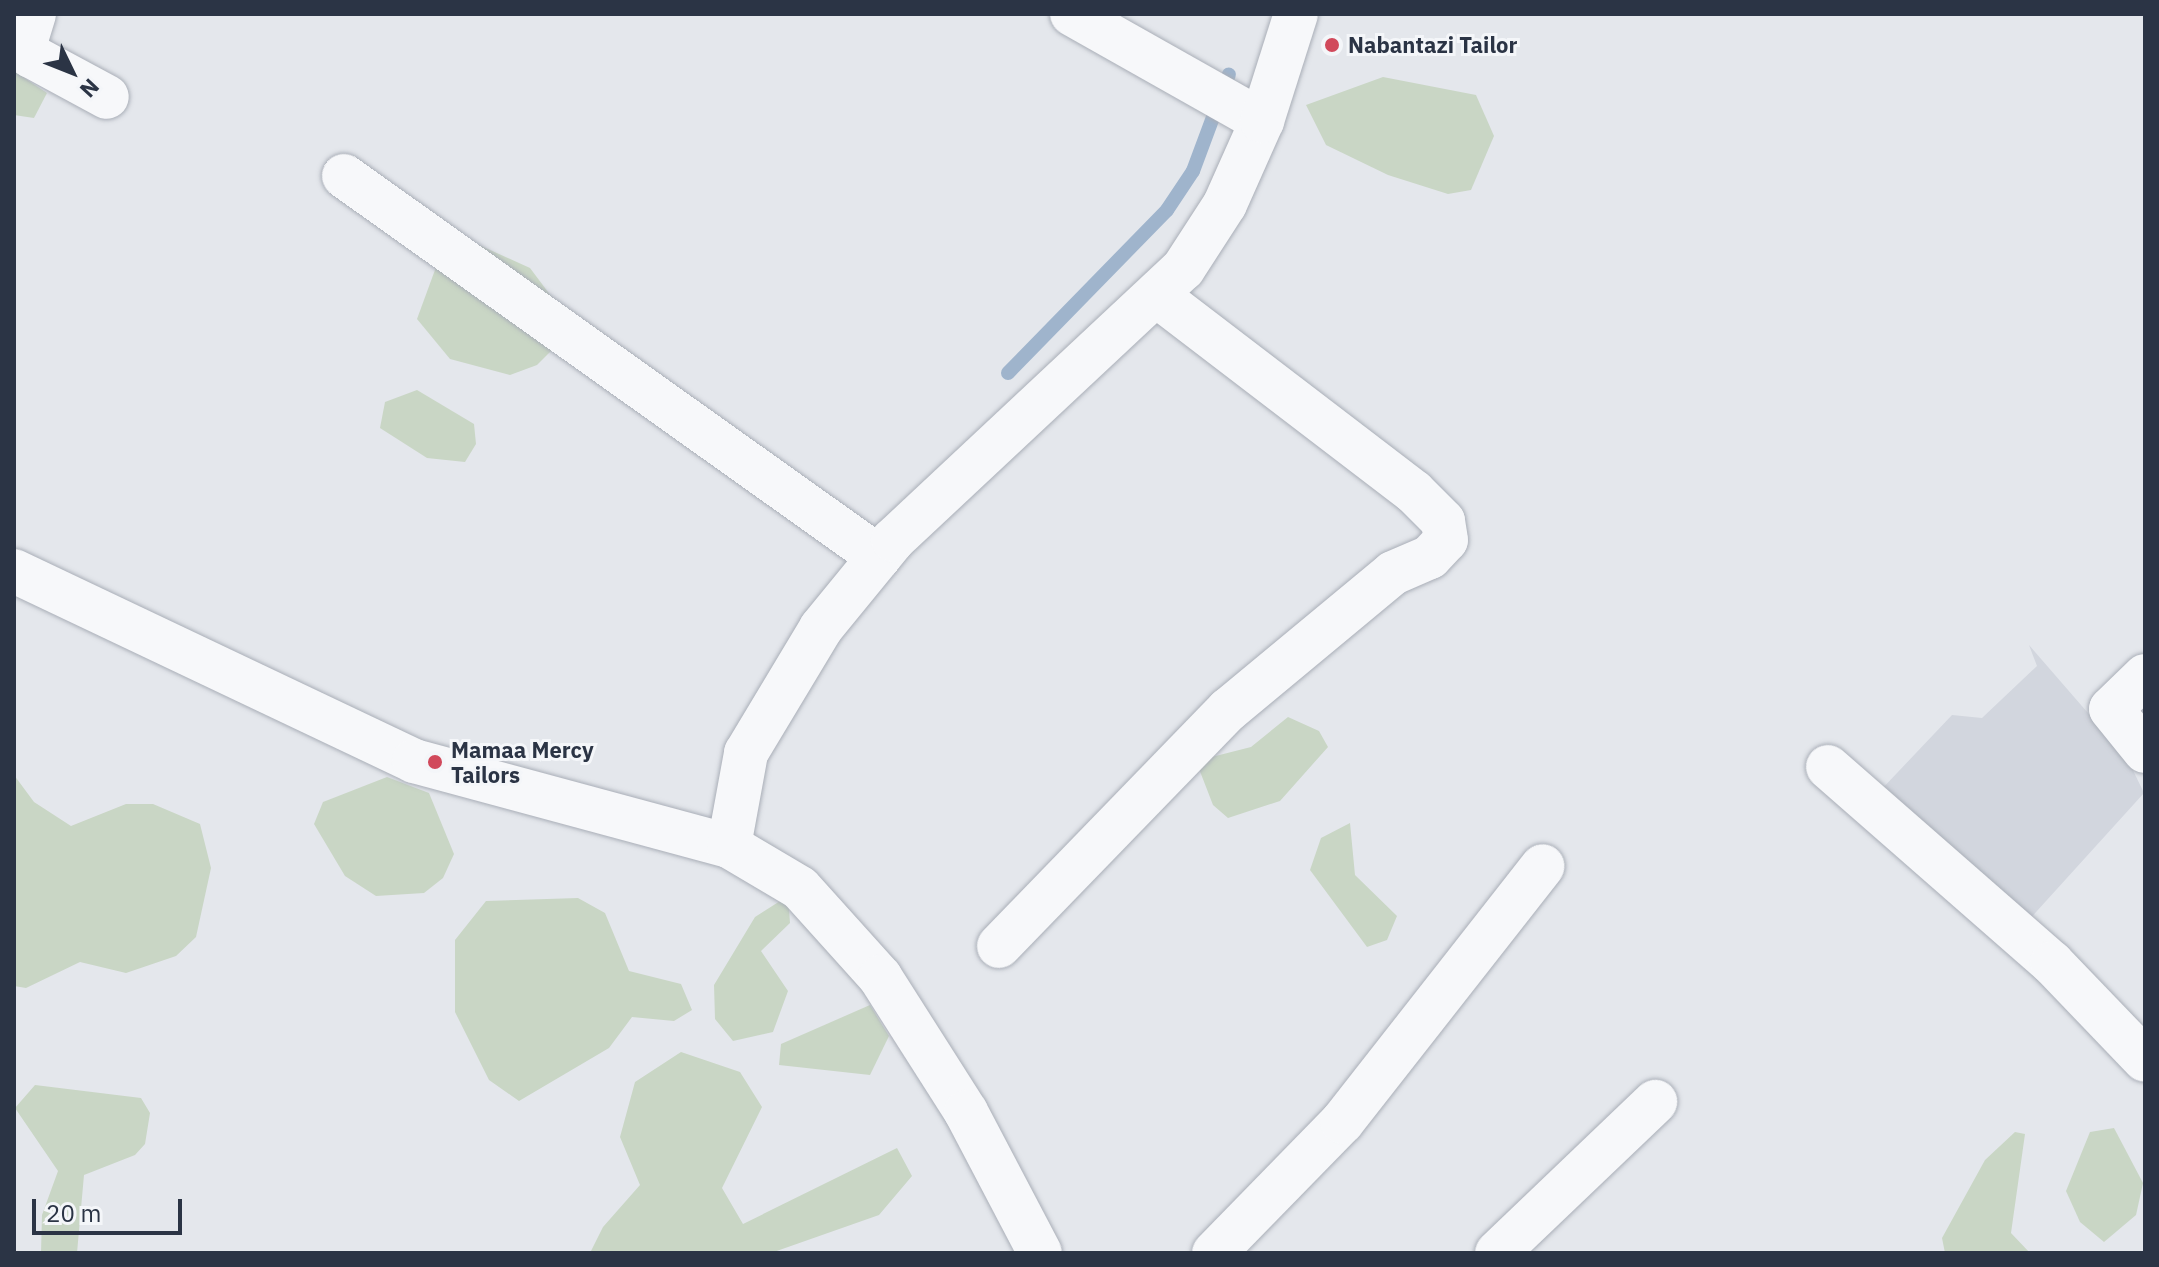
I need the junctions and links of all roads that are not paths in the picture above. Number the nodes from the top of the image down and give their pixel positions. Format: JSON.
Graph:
{"nodes":[{"id":1,"x":34,"y":14,"type":"edge"},
{"id":2,"x":1072,"y":14,"type":"edge"},
{"id":3,"x":1296,"y":14,"type":"edge"},
{"id":4,"x":107,"y":97,"type":"dead end"},
{"id":5,"x":1262,"y":121,"type":"junction"},
{"id":6,"x":344,"y":176,"type":"dead end"},
{"id":7,"x":1159,"y":297,"type":"junction"},
{"id":8,"x":879,"y":557,"type":"junction"},
{"id":9,"x":14,"y":571,"type":"edge"},
{"id":10,"x":2145,"y":676,"type":"edge"},
{"id":11,"x":2145,"y":751,"type":"edge"},
{"id":12,"x":1828,"y":767,"type":"dead end"},
{"id":13,"x":729,"y":846,"type":"junction"},
{"id":14,"x":1543,"y":866,"type":"dead end"},
{"id":15,"x":999,"y":946,"type":"dead end"},
{"id":16,"x":2145,"y":1060,"type":"edge"},
{"id":17,"x":1655,"y":1102,"type":"dead end"},
{"id":18,"x":1040,"y":1253,"type":"edge"},
{"id":19,"x":1214,"y":1253,"type":"edge"},
{"id":20,"x":1497,"y":1253,"type":"edge"}],
"edges":[{"from":1,"to":4,"type":"street"},
{"from":2,"to":5,"type":"street"},
{"from":3,"to":5,"type":"street"},
{"from":5,"to":7,"type":"street"},
{"from":6,"to":8,"type":"street"},
{"from":7,"to":8,"type":"street"},
{"from":7,"to":15,"type":"street"},
{"from":8,"to":13,"type":"street"},
{"from":9,"to":13,"type":"street"},
{"from":10,"to":11,"type":"street"},
{"from":12,"to":16,"type":"street"},
{"from":13,"to":18,"type":"street"},
{"from":14,"to":19,"type":"street"},
{"from":17,"to":20,"type":"street"}]}
